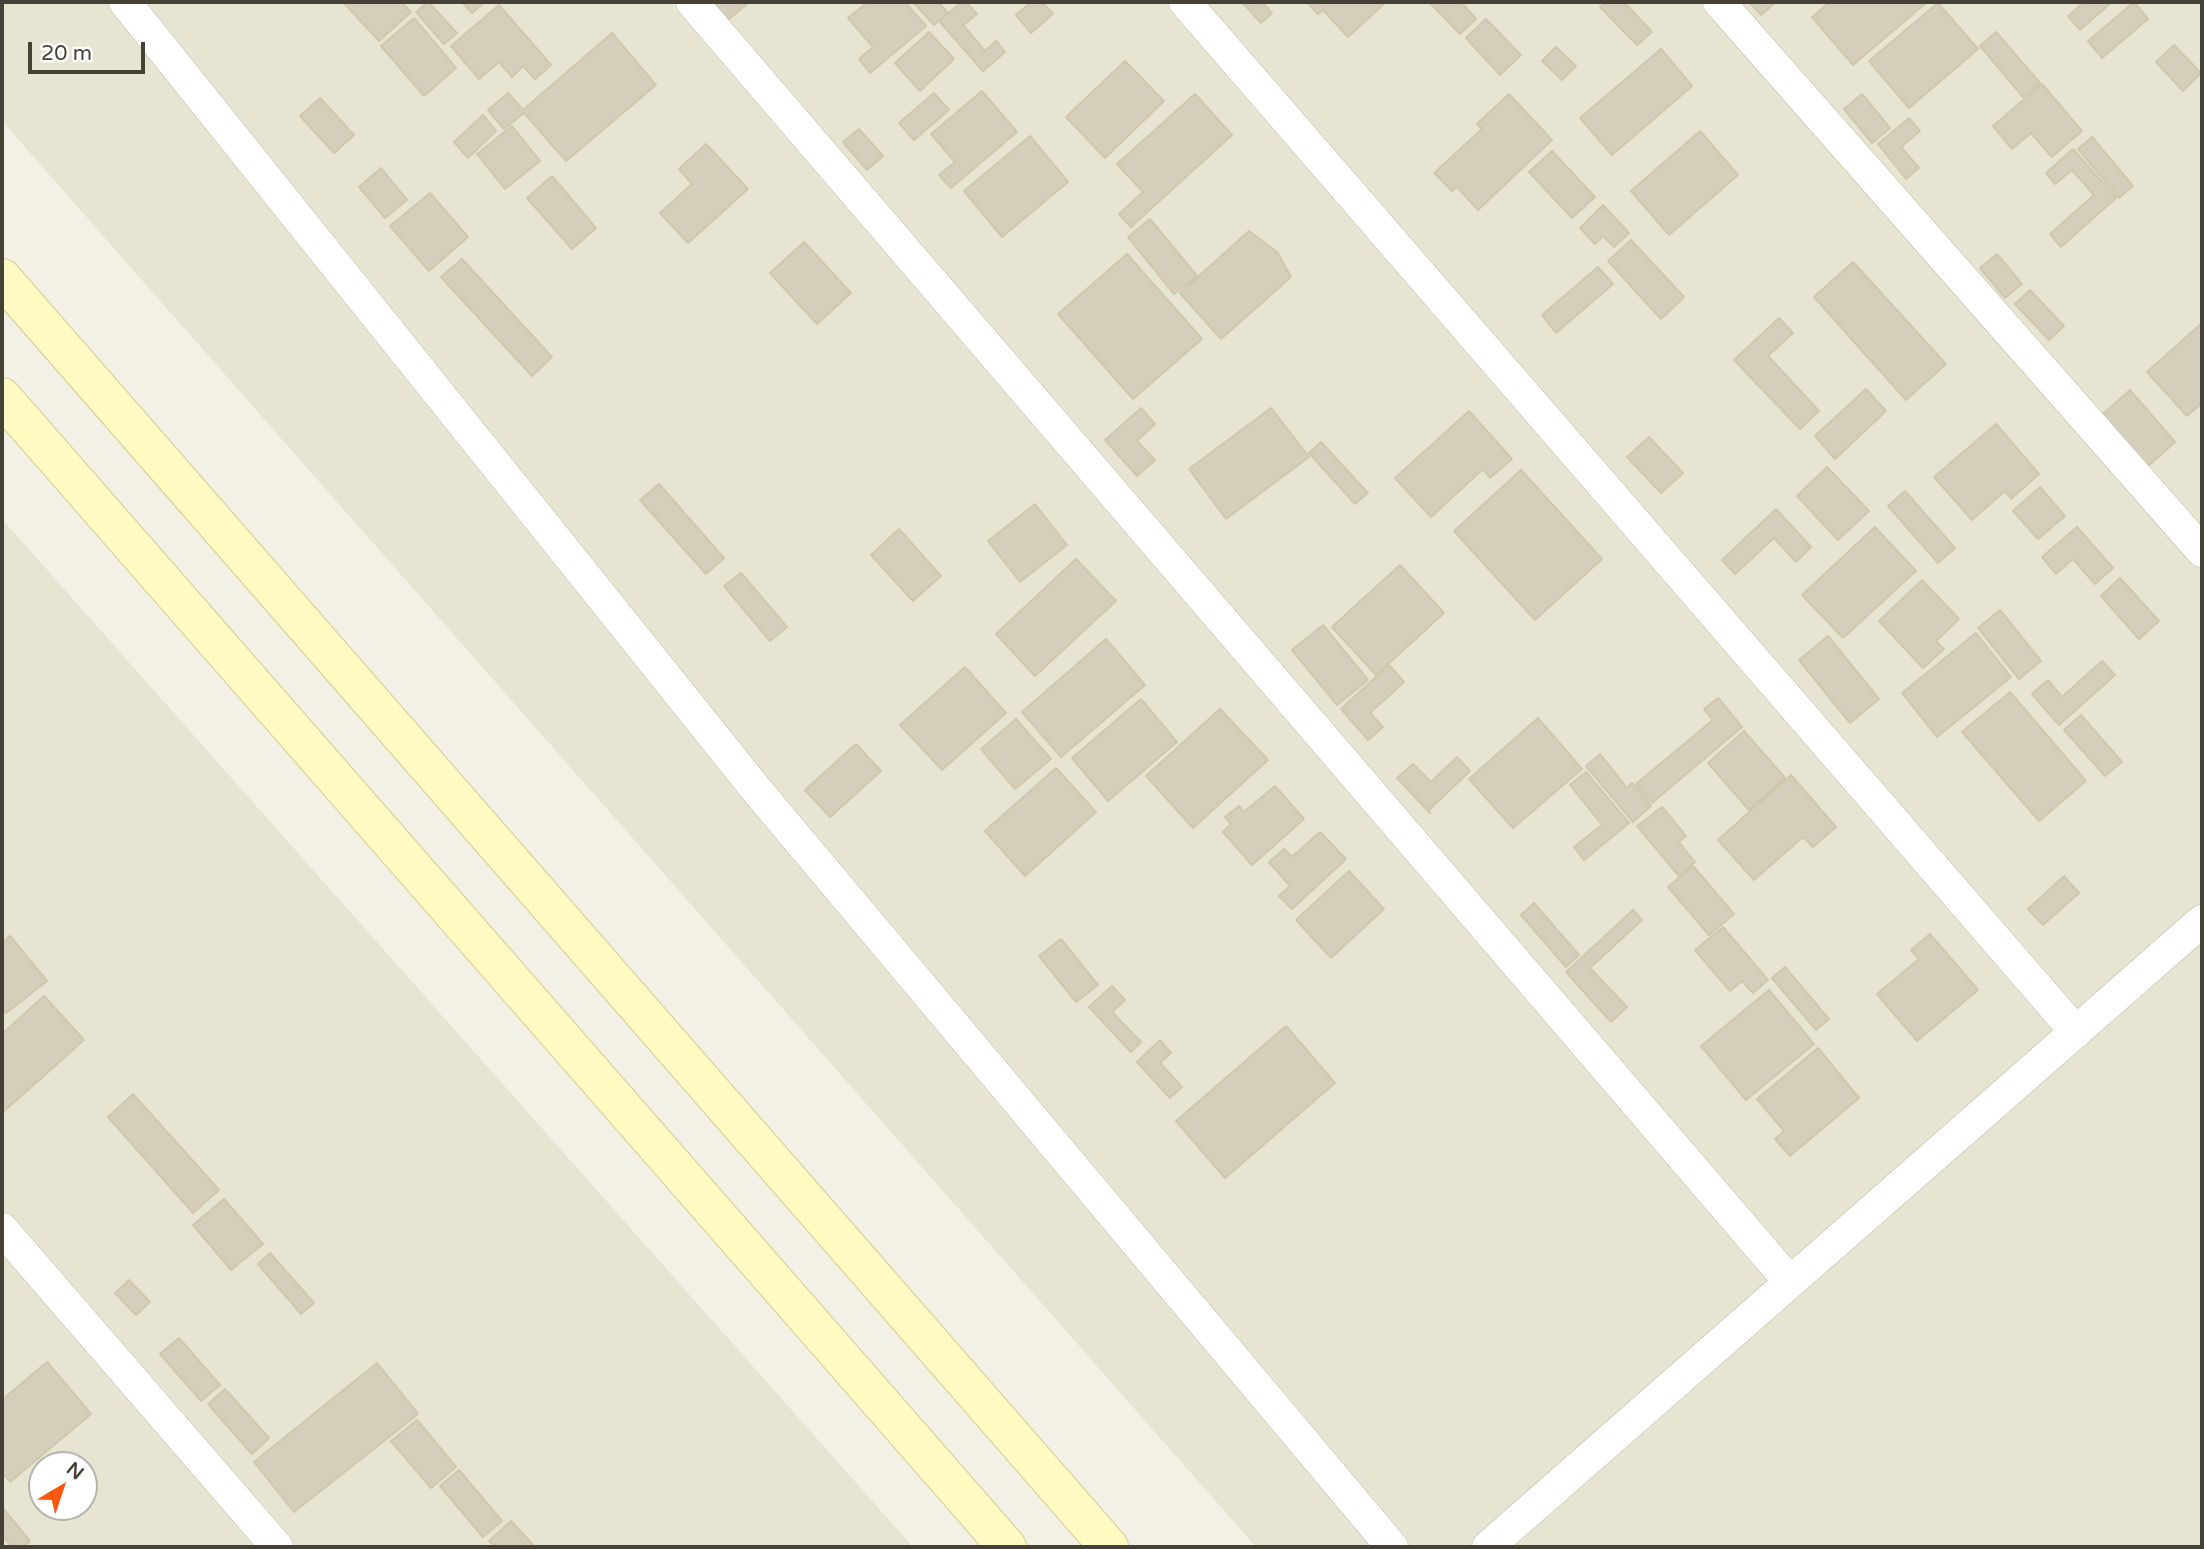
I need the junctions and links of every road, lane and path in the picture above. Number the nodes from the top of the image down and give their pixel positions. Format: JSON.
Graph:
{"nodes":[{"id":1,"x":125,"y":2,"type":"edge"},
{"id":2,"x":692,"y":2,"type":"edge"},
{"id":3,"x":1185,"y":2,"type":"edge"},
{"id":4,"x":1719,"y":2,"type":"edge"},
{"id":5,"x":2,"y":278,"type":"edge"},
{"id":6,"x":2,"y":397,"type":"edge"},
{"id":7,"x":2202,"y":551,"type":"edge"},
{"id":8,"x":2202,"y":921,"type":"edge"},
{"id":9,"x":2076,"y":1032,"type":"junction"},
{"id":10,"x":2,"y":1229,"type":"edge"},
{"id":11,"x":1790,"y":1282,"type":"junction"},
{"id":12,"x":277,"y":1547,"type":"edge"},
{"id":13,"x":1007,"y":1547,"type":"edge"},
{"id":14,"x":1109,"y":1547,"type":"edge"},
{"id":15,"x":1392,"y":1547,"type":"edge"},
{"id":16,"x":1488,"y":1547,"type":"edge"}],
"edges":[{"from":1,"to":15,"type":"street"},
{"from":2,"to":11,"type":"street"},
{"from":3,"to":9,"type":"street"},
{"from":4,"to":7,"type":"street"},
{"from":5,"to":14,"type":"main road"},
{"from":6,"to":13,"type":"main road"},
{"from":8,"to":9,"type":"street"},
{"from":9,"to":11,"type":"street"},
{"from":10,"to":12,"type":"street"},
{"from":11,"to":16,"type":"street"}]}
